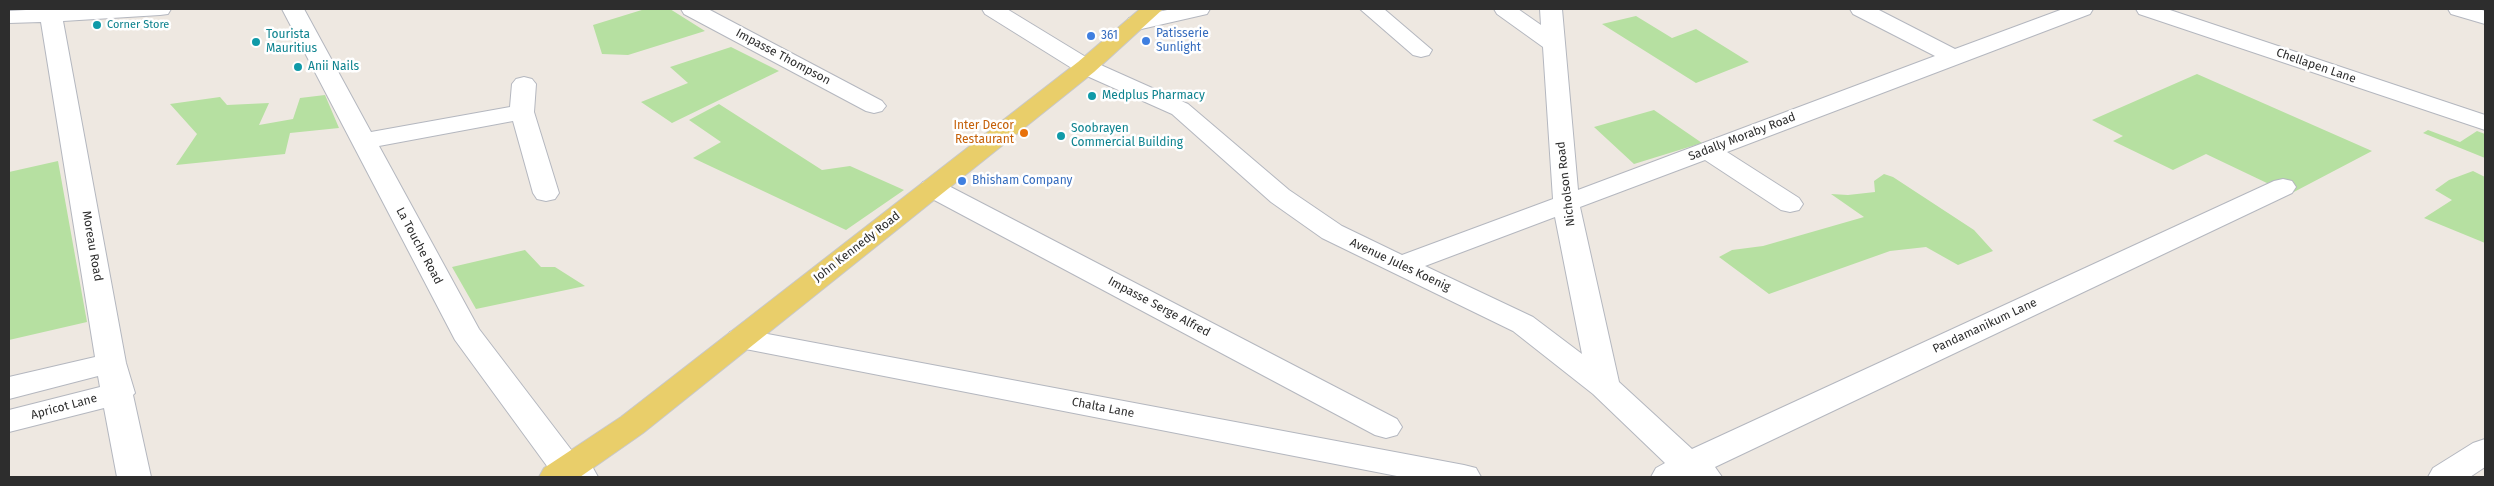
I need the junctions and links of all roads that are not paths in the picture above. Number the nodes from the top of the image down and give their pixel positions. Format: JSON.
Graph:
{"nodes":[{"id":1,"x":160,"y":9,"type":"edge"},
{"id":2,"x":293,"y":9,"type":"edge"},
{"id":3,"x":692,"y":9,"type":"edge"},
{"id":4,"x":993,"y":9,"type":"edge"},
{"id":5,"x":1199,"y":9,"type":"edge"},
{"id":6,"x":1371,"y":9,"type":"edge"},
{"id":7,"x":1505,"y":9,"type":"edge"},
{"id":8,"x":1551,"y":9,"type":"edge"},
{"id":9,"x":1861,"y":9,"type":"edge"},
{"id":10,"x":1902,"y":9,"type":"edge"},
{"id":11,"x":2146,"y":9,"type":"edge"},
{"id":12,"x":2459,"y":9,"type":"edge"},
{"id":13,"x":133,"y":10,"type":"edge"},
{"id":14,"x":2067,"y":11,"type":"edge"},
{"id":15,"x":51,"y":15,"type":"junction"},
{"id":16,"x":1144,"y":16,"type":"edge"},
{"id":17,"x":9,"y":17,"type":"edge"},
{"id":18,"x":2485,"y":18,"type":"edge"},
{"id":19,"x":1553,"y":44,"type":"junction"},
{"id":20,"x":1978,"y":48,"type":"junction"},
{"id":21,"x":1421,"y":50,"type":"dead end"},
{"id":22,"x":1954,"y":57,"type":"junction"},
{"id":23,"x":1086,"y":67,"type":"junction"},
{"id":24,"x":524,"y":84,"type":"dead end"},
{"id":25,"x":874,"y":106,"type":"dead end"},
{"id":26,"x":522,"y":112,"type":"junction"},
{"id":27,"x":2485,"y":123,"type":"edge"},
{"id":28,"x":365,"y":141,"type":"junction"},
{"id":29,"x":1707,"y":150,"type":"junction"},
{"id":30,"x":2283,"y":187,"type":"dead end"},
{"id":31,"x":932,"y":188,"type":"junction"},
{"id":32,"x":546,"y":193,"type":"dead end"},
{"id":33,"x":1566,"y":203,"type":"junction"},
{"id":34,"x":1790,"y":204,"type":"dead end"},
{"id":35,"x":1402,"y":265,"type":"junction"},
{"id":36,"x":741,"y":339,"type":"junction"},
{"id":37,"x":111,"y":363,"type":"junction"},
{"id":38,"x":1604,"y":386,"type":"junction"},
{"id":39,"x":9,"y":388,"type":"edge"},
{"id":40,"x":119,"y":393,"type":"junction"},
{"id":41,"x":9,"y":421,"type":"edge"},
{"id":42,"x":1386,"y":427,"type":"dead end"},
{"id":43,"x":2485,"y":451,"type":"edge"},
{"id":44,"x":1687,"y":473,"type":"edge"},
{"id":45,"x":568,"y":474,"type":"edge"},
{"id":46,"x":134,"y":477,"type":"edge"},
{"id":47,"x":1464,"y":477,"type":"edge"},
{"id":48,"x":2445,"y":477,"type":"edge"}],
"edges":[{"from":1,"to":13,"type":"street"},
{"from":2,"to":28,"type":"street","name":"La Touche Road"},
{"from":3,"to":25,"type":"street","name":"Impasse Thompson"},
{"from":4,"to":23,"type":"street","name":"Avenue Jules Koenig"},
{"from":5,"to":16,"type":"street"},
{"from":6,"to":21,"type":"street"},
{"from":7,"to":19,"type":"street"},
{"from":8,"to":19,"type":"street","name":"Nicholson Road"},
{"from":9,"to":22,"type":"street"},
{"from":10,"to":20,"type":"street"},
{"from":11,"to":27,"type":"street","name":"Chellapen Lane"},
{"from":12,"to":18,"type":"street"},
{"from":13,"to":15,"type":"street"},
{"from":14,"to":20,"type":"street","name":"Sadally Moraby Road"},
{"from":15,"to":17,"type":"street"},
{"from":15,"to":37,"type":"street","name":"Moreau Road"},
{"from":16,"to":23,"type":"main road","name":"John Kennedy Road"},
{"from":19,"to":33,"type":"street","name":"Nicholson Road"},
{"from":20,"to":22,"type":"street","name":"Sadally Moraby Road"},
{"from":22,"to":29,"type":"street","name":"Sadally Moraby Road"},
{"from":23,"to":31,"type":"main road","name":"John Kennedy Road"},
{"from":23,"to":35,"type":"street","name":"Avenue Jules Koenig"},
{"from":24,"to":26,"type":"street"},
{"from":26,"to":28,"type":"street"},
{"from":26,"to":32,"type":"street"},
{"from":28,"to":45,"type":"street","name":"La Touche Road"},
{"from":29,"to":33,"type":"street","name":"Sadally Moraby Road"},
{"from":29,"to":34,"type":"street"},
{"from":30,"to":44,"type":"street","name":"Pandamanikum Lane"},
{"from":31,"to":36,"type":"main road","name":"John Kennedy Road"},
{"from":31,"to":42,"type":"street","name":"Impasse Serge Alfred"},
{"from":33,"to":35,"type":"street","name":"Sadally Moraby Road"},
{"from":33,"to":38,"type":"street","name":"Nicholson Road"},
{"from":35,"to":38,"type":"street","name":"Avenue Jules Koenig"},
{"from":36,"to":45,"type":"main road","name":"John Kennedy Road"},
{"from":36,"to":47,"type":"street","name":"Chalta Lane"},
{"from":37,"to":39,"type":"street"},
{"from":37,"to":40,"type":"street","name":"Moreau Road"},
{"from":38,"to":44,"type":"street","name":"Avenue Jules Koenig"},
{"from":40,"to":41,"type":"street","name":"Apricot Lane"},
{"from":40,"to":46,"type":"street","name":"Moreau Road"},
{"from":43,"to":48,"type":"street"}]}
